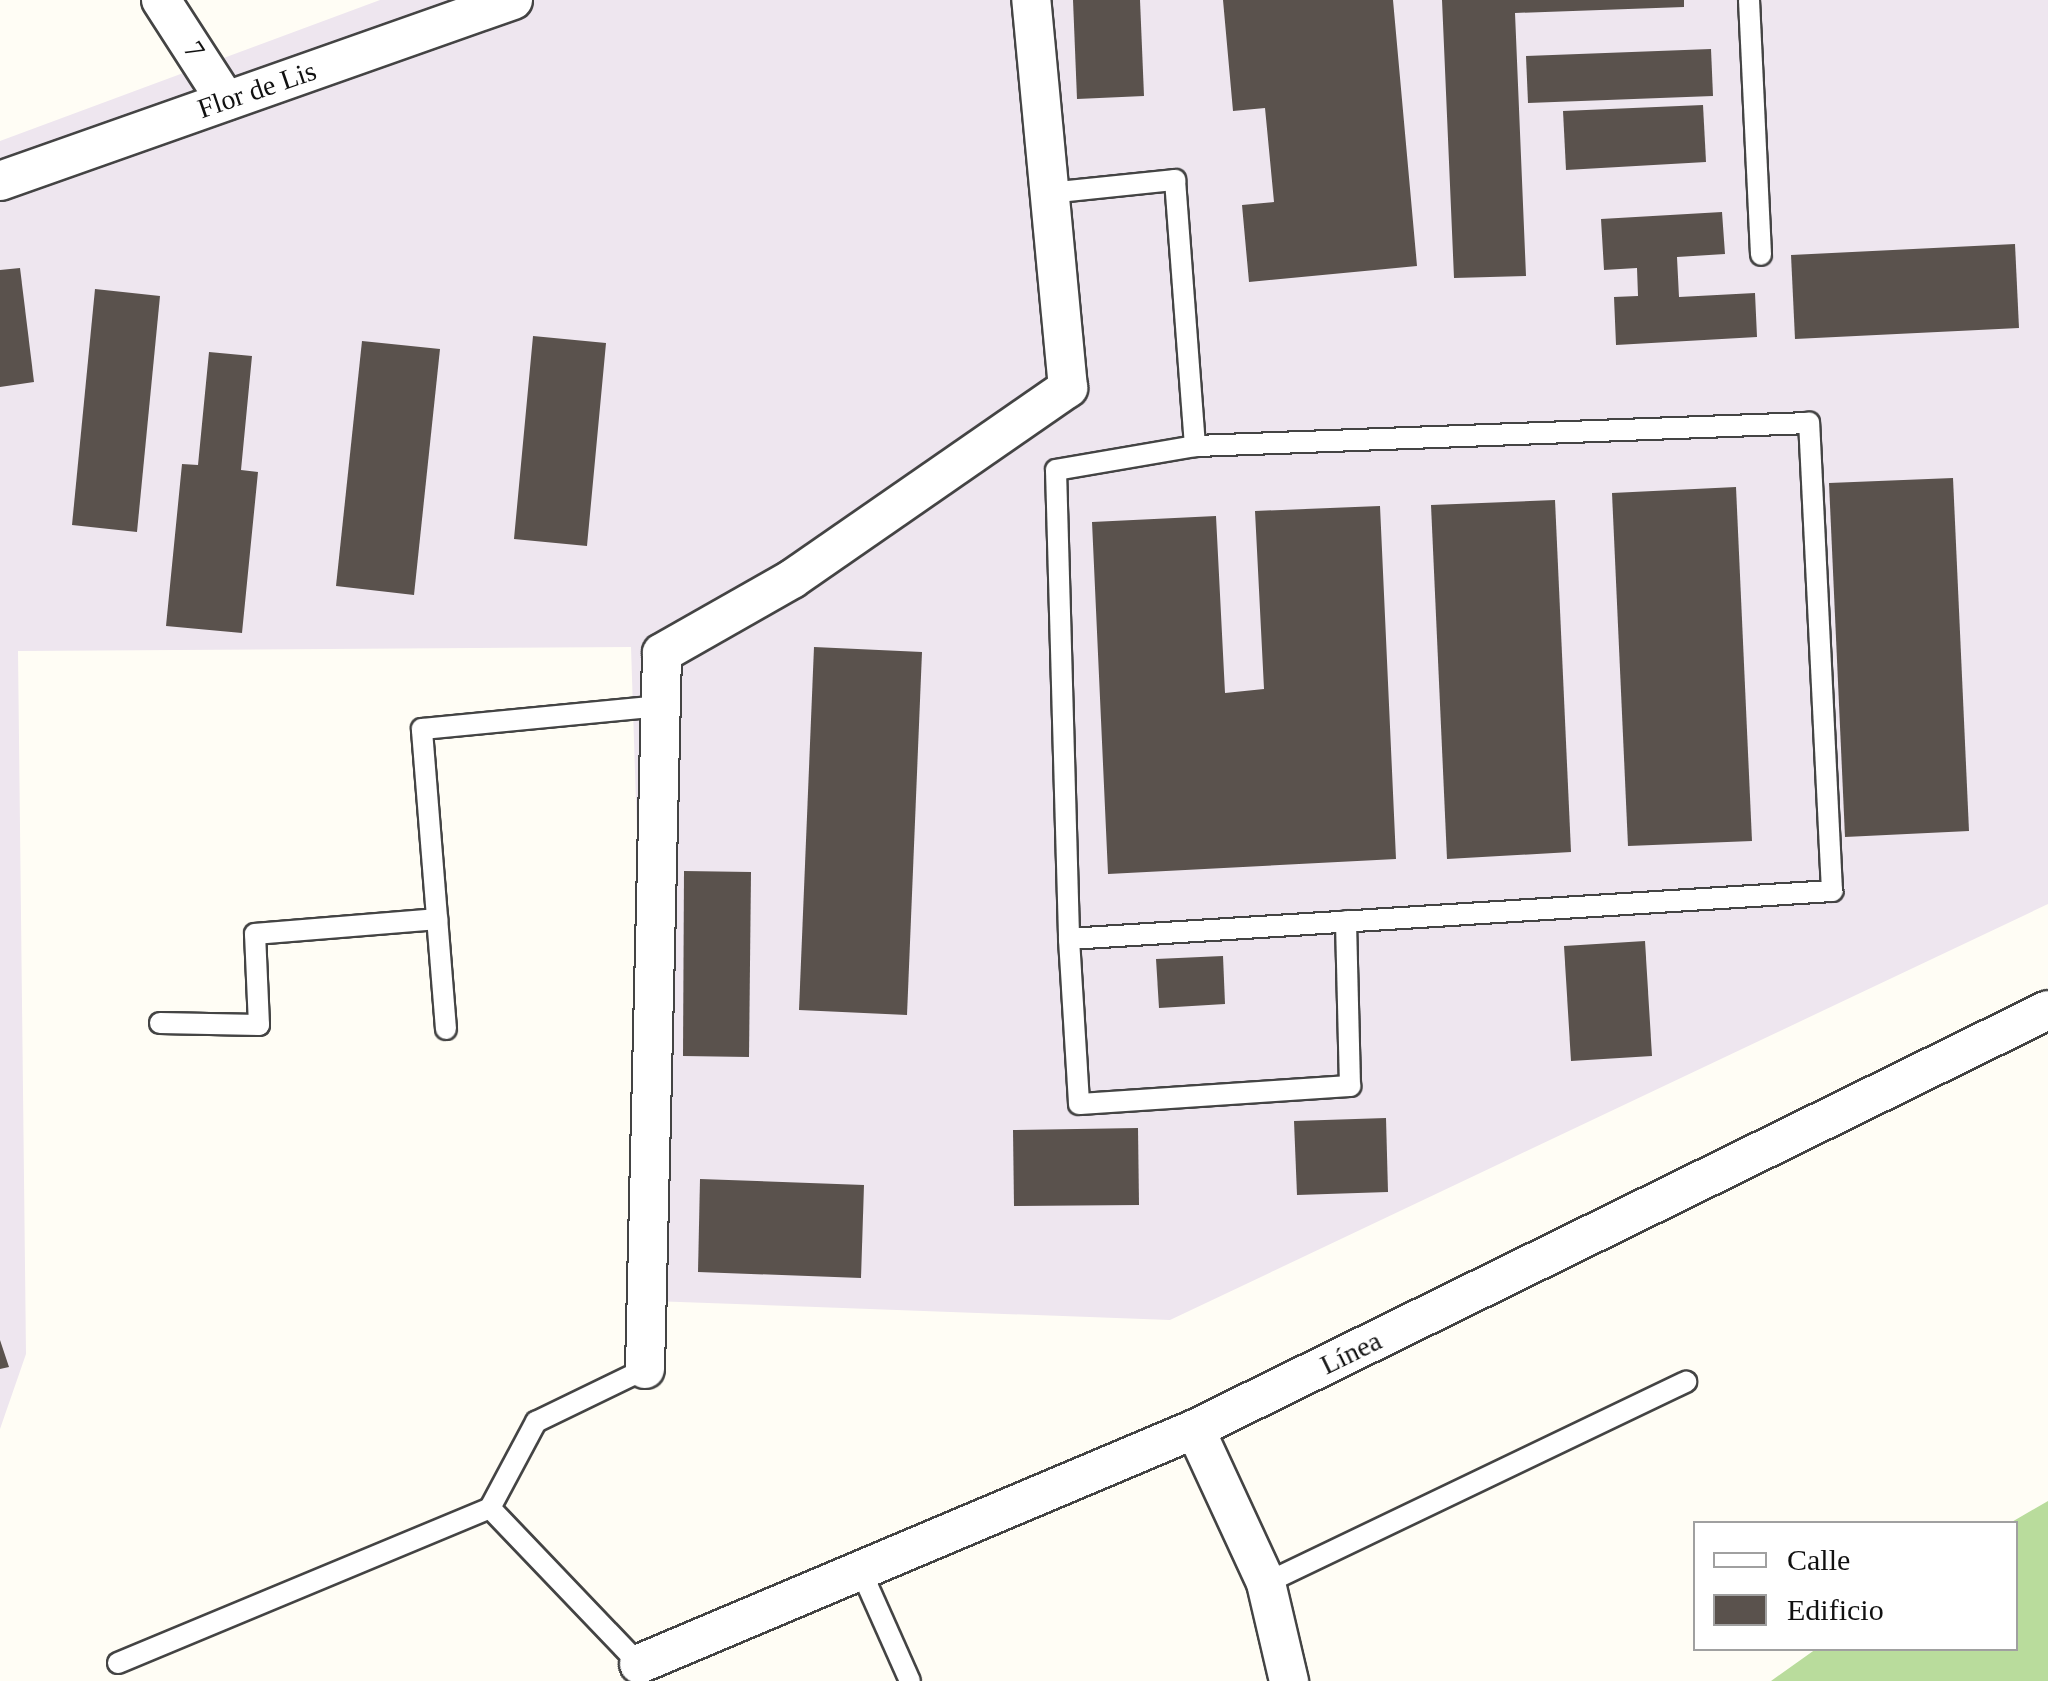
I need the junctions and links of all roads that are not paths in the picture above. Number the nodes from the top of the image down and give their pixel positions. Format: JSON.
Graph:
{"nodes":[{"id":1,"x":161,"y":0,"type":"edge"},
{"id":2,"x":514,"y":0,"type":"edge"},
{"id":3,"x":1031,"y":0,"type":"edge"},
{"id":4,"x":1749,"y":0,"type":"edge"},
{"id":5,"x":226,"y":100,"type":"junction"},
{"id":6,"x":0,"y":181,"type":"edge"},
{"id":7,"x":1049,"y":193,"type":"junction"},
{"id":8,"x":1760,"y":256,"type":"dead end"},
{"id":9,"x":1195,"y":446,"type":"junction"},
{"id":10,"x":661,"y":706,"type":"junction"},
{"id":11,"x":438,"y":920,"type":"junction"},
{"id":12,"x":1346,"y":921,"type":"junction"},
{"id":13,"x":1069,"y":939,"type":"junction"},
{"id":14,"x":2048,"y":1010,"type":"edge"},
{"id":15,"x":160,"y":1023,"type":"dead end"},
{"id":16,"x":446,"y":1029,"type":"dead end"},
{"id":17,"x":646,"y":1369,"type":"joint"},
{"id":18,"x":1686,"y":1382,"type":"dead end"},
{"id":19,"x":1195,"y":1429,"type":"junction"},
{"id":20,"x":490,"y":1508,"type":"junction"},
{"id":21,"x":860,"y":1571,"type":"junction"},
{"id":22,"x":1266,"y":1583,"type":"junction"},
{"id":23,"x":118,"y":1663,"type":"dead end"},
{"id":24,"x":639,"y":1664,"type":"joint"},
{"id":25,"x":910,"y":1681,"type":"edge"},
{"id":26,"x":1289,"y":1681,"type":"edge"}],
"edges":[{"from":1,"to":5,"type":"street","name":"7"},
{"from":2,"to":5,"type":"street","name":"Flor de Lis"},
{"from":3,"to":7,"type":"street"},
{"from":4,"to":8,"type":"lane"},
{"from":5,"to":6,"type":"street","name":"Flor de Lis"},
{"from":7,"to":9,"type":"lane"},
{"from":7,"to":10,"type":"street"},
{"from":9,"to":12,"type":"lane"},
{"from":9,"to":13,"type":"lane"},
{"from":10,"to":11,"type":"lane"},
{"from":10,"to":17,"type":"street"},
{"from":11,"to":15,"type":"lane"},
{"from":11,"to":16,"type":"lane"},
{"from":12,"to":13,"type":"lane"},
{"from":12,"to":13,"type":"lane"},
{"from":14,"to":19,"type":"street","name":"Línea"},
{"from":17,"to":20,"type":"lane"},
{"from":18,"to":22,"type":"lane"},
{"from":19,"to":21,"type":"street","name":"Línea"},
{"from":19,"to":22,"type":"street"},
{"from":20,"to":23,"type":"lane"},
{"from":20,"to":24,"type":"lane"},
{"from":21,"to":24,"type":"street","name":"Línea"},
{"from":21,"to":25,"type":"lane"},
{"from":22,"to":26,"type":"street"}]}
